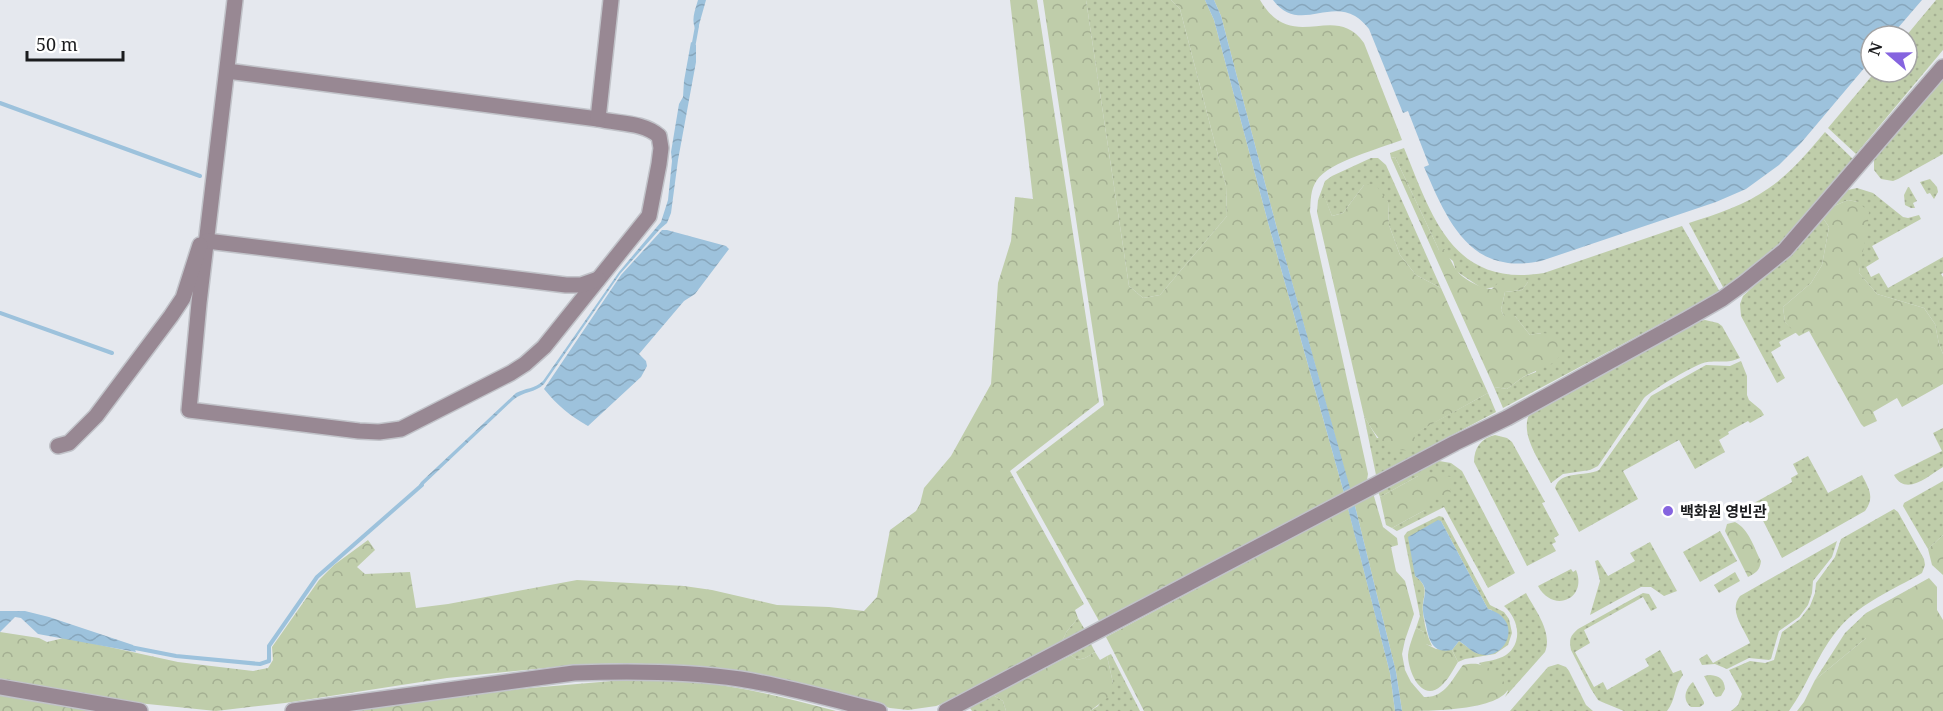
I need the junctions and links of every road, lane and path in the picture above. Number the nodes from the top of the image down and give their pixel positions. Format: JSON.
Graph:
{"nodes":[{"id":1,"x":235,"y":0,"type":"edge"},
{"id":2,"x":611,"y":0,"type":"edge"},
{"id":3,"x":1943,"y":66,"type":"edge"},
{"id":4,"x":227,"y":71,"type":"junction"},
{"id":5,"x":598,"y":118,"type":"junction"},
{"id":6,"x":211,"y":207,"type":"junction"},
{"id":7,"x":207,"y":241,"type":"junction"},
{"id":8,"x":598,"y":279,"type":"junction"},
{"id":9,"x":58,"y":446,"type":"dead end"},
{"id":10,"x":0,"y":687,"type":"edge"},
{"id":11,"x":140,"y":711,"type":"edge"},
{"id":12,"x":293,"y":711,"type":"edge"},
{"id":13,"x":879,"y":711,"type":"edge"},
{"id":14,"x":946,"y":711,"type":"edge"}],
"edges":[{"from":1,"to":4,"type":"street"},
{"from":2,"to":5,"type":"street"},
{"from":3,"to":14,"type":"street"},
{"from":4,"to":5,"type":"street"},
{"from":4,"to":6,"type":"street"},
{"from":5,"to":8,"type":"street"},
{"from":6,"to":7,"type":"street"},
{"from":6,"to":9,"type":"street"},
{"from":7,"to":8,"type":"street"},
{"from":7,"to":8,"type":"street"},
{"from":10,"to":11,"type":"street"},
{"from":12,"to":13,"type":"street"}]}
